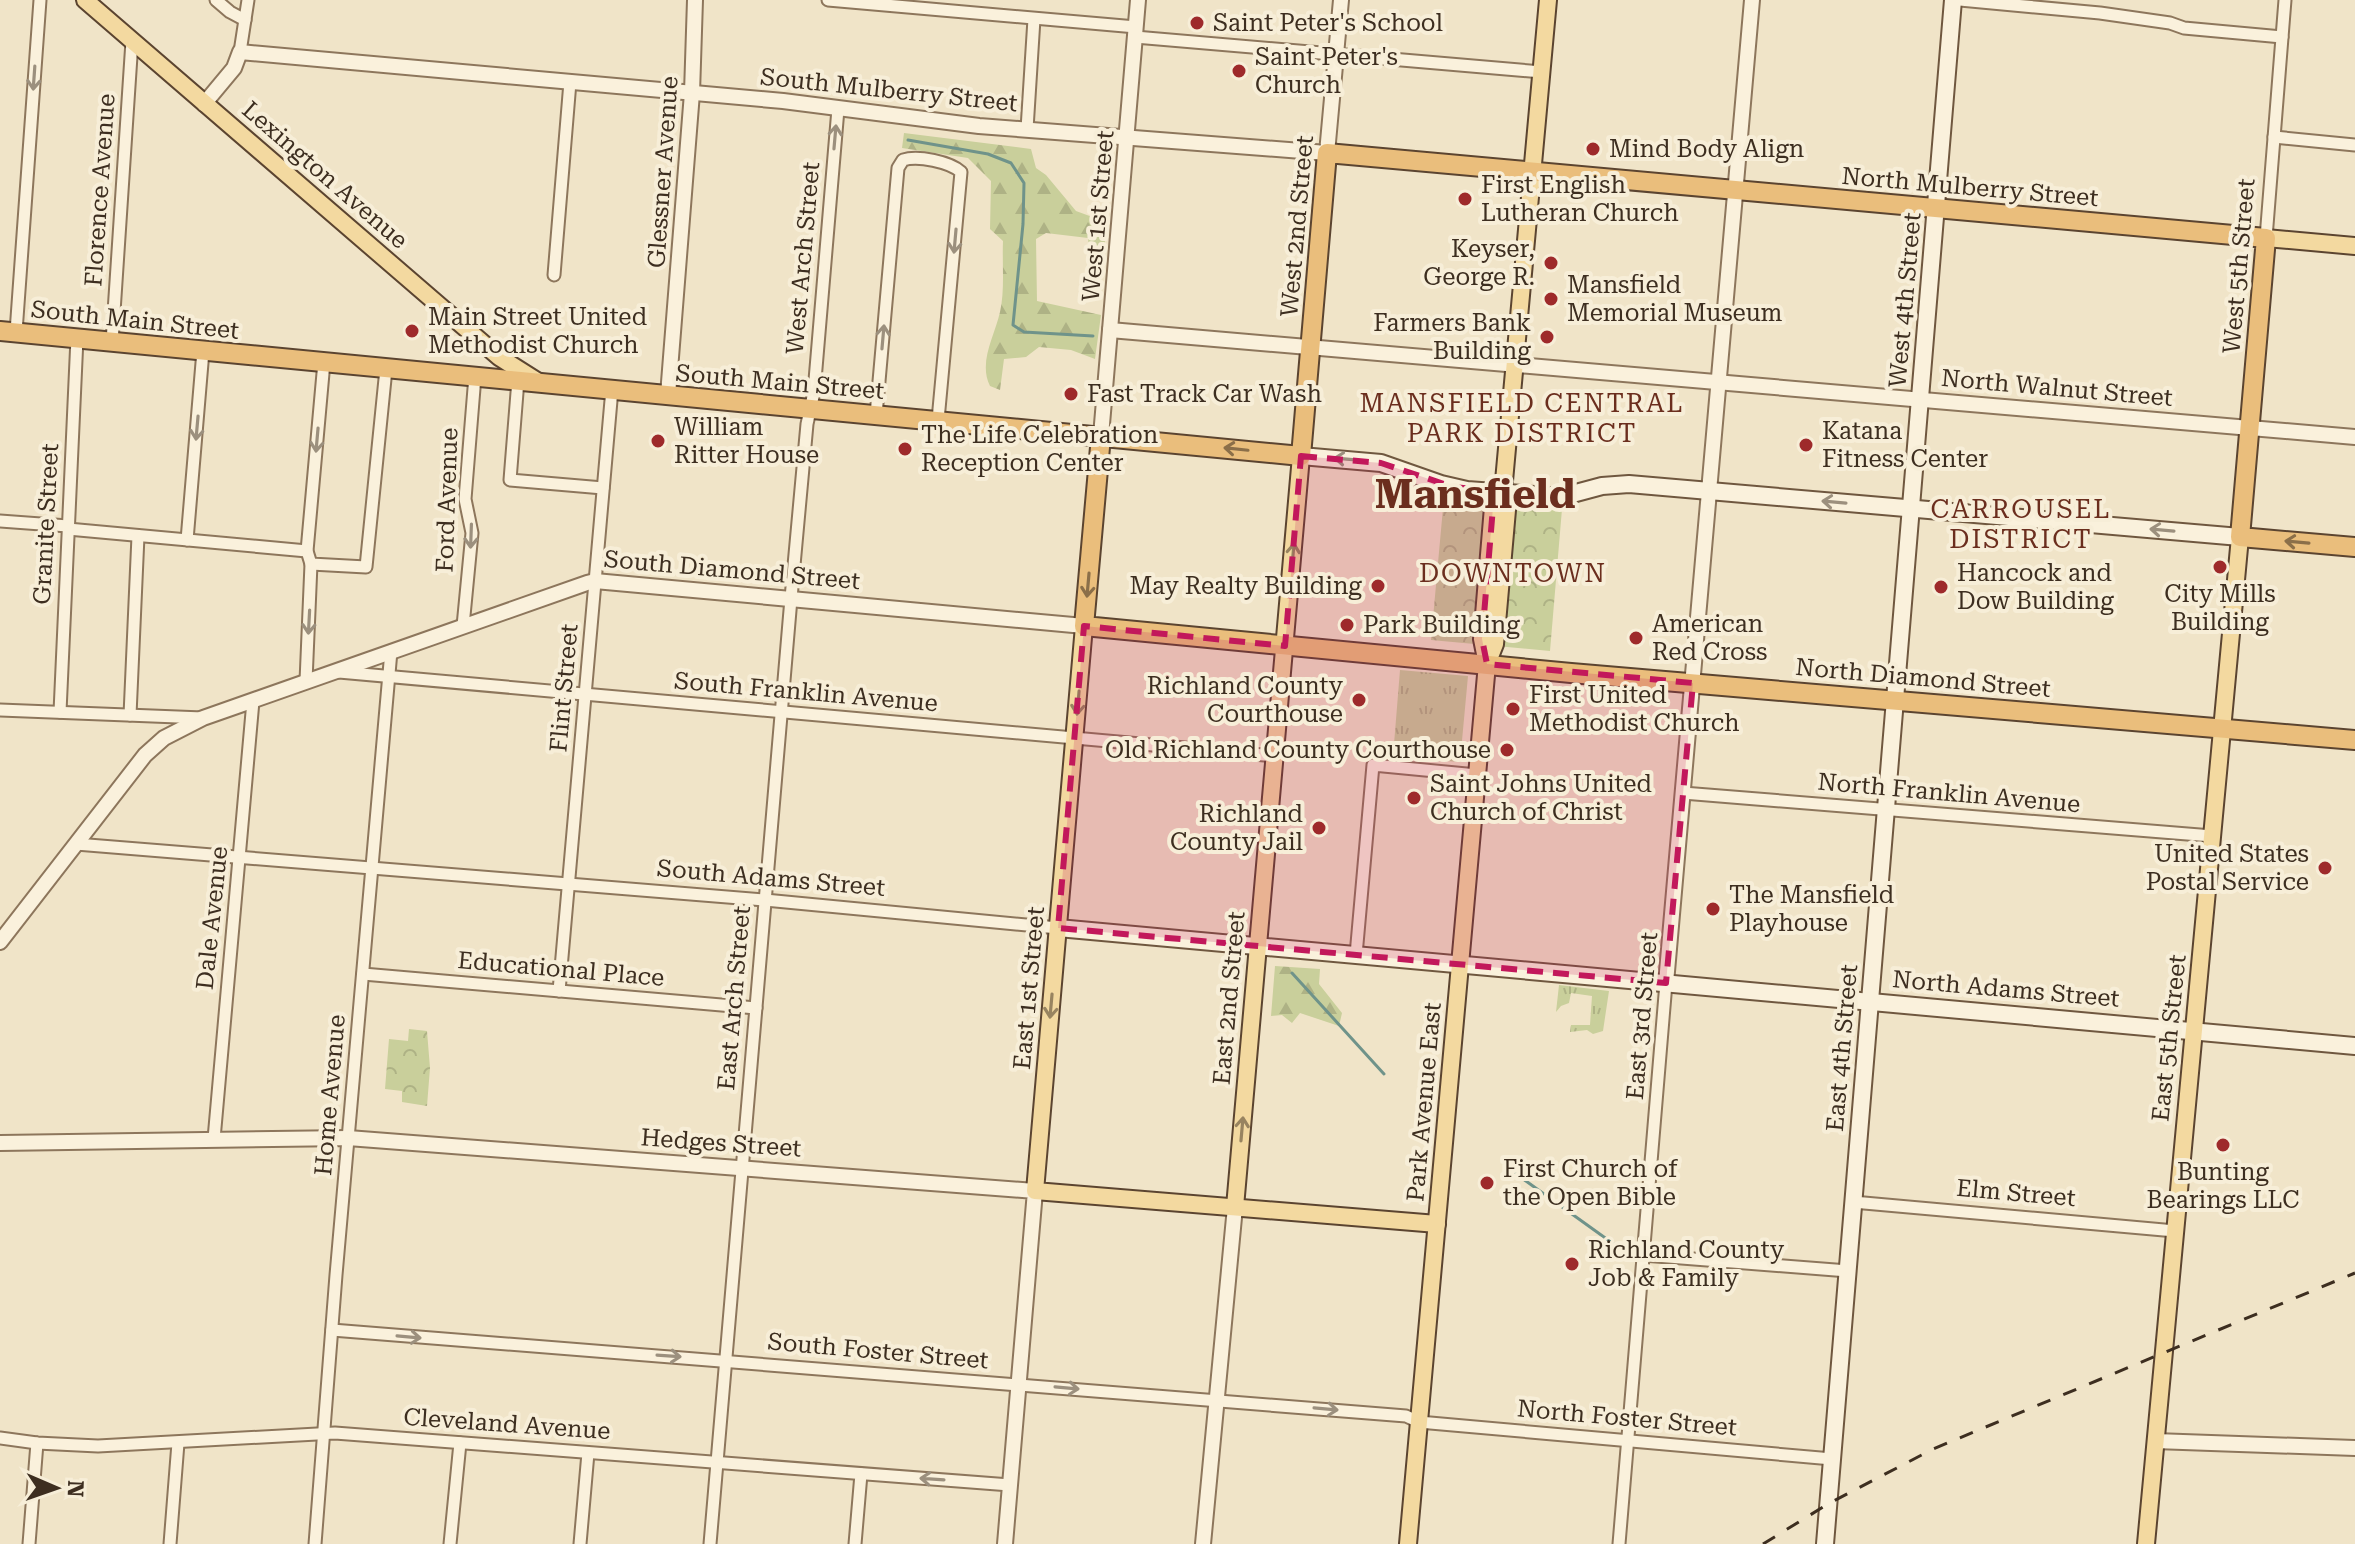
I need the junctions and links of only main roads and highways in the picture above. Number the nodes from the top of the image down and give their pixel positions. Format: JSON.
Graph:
{"nodes":[{"id":1,"x":85,"y":0,"type":"edge"},
{"id":2,"x":1548,"y":0,"type":"edge"},
{"id":3,"x":1953,"y":0,"type":"edge"},
{"id":4,"x":1327,"y":153,"type":"joint"},
{"id":5,"x":1534,"y":172,"type":"junction"},
{"id":6,"x":1936,"y":208,"type":"junction"},
{"id":7,"x":2266,"y":238,"type":"junction"},
{"id":8,"x":2355,"y":246,"type":"edge"},
{"id":9,"x":8,"y":332,"type":"edge"},
{"id":10,"x":537,"y":381,"type":"junction"},
{"id":11,"x":1101,"y":436,"type":"junction"},
{"id":12,"x":1301,"y":456,"type":"junction"},
{"id":13,"x":1503,"y":492,"type":"junction"},
{"id":14,"x":1911,"y":509,"type":"junction"},
{"id":15,"x":2240,"y":537,"type":"junction"},
{"id":16,"x":2355,"y":547,"type":"edge"},
{"id":17,"x":1084,"y":626,"type":"junction"},
{"id":18,"x":1285,"y":646,"type":"junction"},
{"id":19,"x":1487,"y":664,"type":"junction"},
{"id":20,"x":1896,"y":700,"type":"junction"},
{"id":21,"x":2223,"y":728,"type":"junction"},
{"id":22,"x":2355,"y":740,"type":"edge"},
{"id":23,"x":1058,"y":928,"type":"junction"},
{"id":24,"x":1258,"y":947,"type":"junction"},
{"id":25,"x":1461,"y":965,"type":"junction"},
{"id":26,"x":1870,"y":1001,"type":"junction"},
{"id":27,"x":2193,"y":1030,"type":"junction"},
{"id":28,"x":2355,"y":1046,"type":"edge"},
{"id":29,"x":1035,"y":1191,"type":"joint"},
{"id":30,"x":1235,"y":1207,"type":"junction"},
{"id":31,"x":1437,"y":1224,"type":"junction"},
{"id":32,"x":1408,"y":1544,"type":"edge"},
{"id":33,"x":1825,"y":1544,"type":"edge"},
{"id":34,"x":2146,"y":1544,"type":"edge"}],
"edges":[{"from":1,"to":10,"type":"main road","name":"Lexington Avenue"},
{"from":2,"to":5,"type":"main road","name":"Park Avenue East"},
{"from":3,"to":6,"type":"main road","name":"West 4th Street"},
{"from":4,"to":5,"type":"highway","name":"South Mulberry Street"},
{"from":4,"to":12,"type":"highway","name":"West 2nd Street"},
{"from":5,"to":6,"type":"highway","name":"North Mulberry Street"},
{"from":5,"to":13,"type":"main road","name":"Park Avenue East"},
{"from":6,"to":7,"type":"highway","name":"North Mulberry Street"},
{"from":6,"to":14,"type":"main road","name":"West 4th Street"},
{"from":7,"to":8,"type":"main road","name":"North Mulberry Street"},
{"from":7,"to":15,"type":"highway","name":"West 5th Street"},
{"from":9,"to":10,"type":"highway","name":"South Main Street"},
{"from":10,"to":11,"type":"highway","name":"South Main Street"},
{"from":12,"to":11,"type":"highway","name":"South Main Street","one_way":true},
{"from":11,"to":17,"type":"highway","name":"East 1st Street","one_way":true},
{"from":13,"to":12,"type":"main road","name":"South Main Street","one_way":true},
{"from":18,"to":12,"type":"main road","name":"East 2nd Street","one_way":true},
{"from":14,"to":13,"type":"main road","name":"South Main Street","one_way":true},
{"from":13,"to":19,"type":"main road","name":"Park Avenue East"},
{"from":15,"to":14,"type":"main road","name":"South Main Street","one_way":true},
{"from":14,"to":20,"type":"main road","name":"East 4th Street"},
{"from":16,"to":15,"type":"highway","one_way":true},
{"from":15,"to":21,"type":"main road","name":"East 5th Street"},
{"from":17,"to":18,"type":"highway","name":"South Diamond Street"},
{"from":17,"to":23,"type":"main road","name":"East 1st Street","one_way":true},
{"from":18,"to":19,"type":"highway","name":"South Diamond Street"},
{"from":18,"to":24,"type":"main road","name":"East 2nd Street"},
{"from":19,"to":20,"type":"highway","name":"North Diamond Street"},
{"from":19,"to":25,"type":"main road","name":"Park Avenue East"},
{"from":20,"to":21,"type":"highway","name":"North Diamond Street"},
{"from":20,"to":26,"type":"main road","name":"East 4th Street"},
{"from":21,"to":22,"type":"highway","name":"North Diamond Street"},
{"from":21,"to":27,"type":"main road","name":"East 5th Street"},
{"from":23,"to":24,"type":"main road","name":"South Adams Street"},
{"from":23,"to":29,"type":"main road","name":"East 1st Street","one_way":true},
{"from":24,"to":25,"type":"main road","name":"South Adams Street"},
{"from":30,"to":24,"type":"main road","name":"East 2nd Street","one_way":true},
{"from":25,"to":26,"type":"main road","name":"North Adams Street"},
{"from":25,"to":31,"type":"main road","name":"Park Avenue East"},
{"from":26,"to":27,"type":"main road","name":"North Adams Street"},
{"from":26,"to":33,"type":"main road","name":"East 4th Street"},
{"from":27,"to":28,"type":"main road","name":"North Adams Street"},
{"from":27,"to":34,"type":"main road","name":"East 5th Street"},
{"from":29,"to":30,"type":"main road","name":"Hedges Street"},
{"from":30,"to":31,"type":"main road","name":"Hedges Street"},
{"from":31,"to":32,"type":"main road","name":"Park Avenue East"}]}
